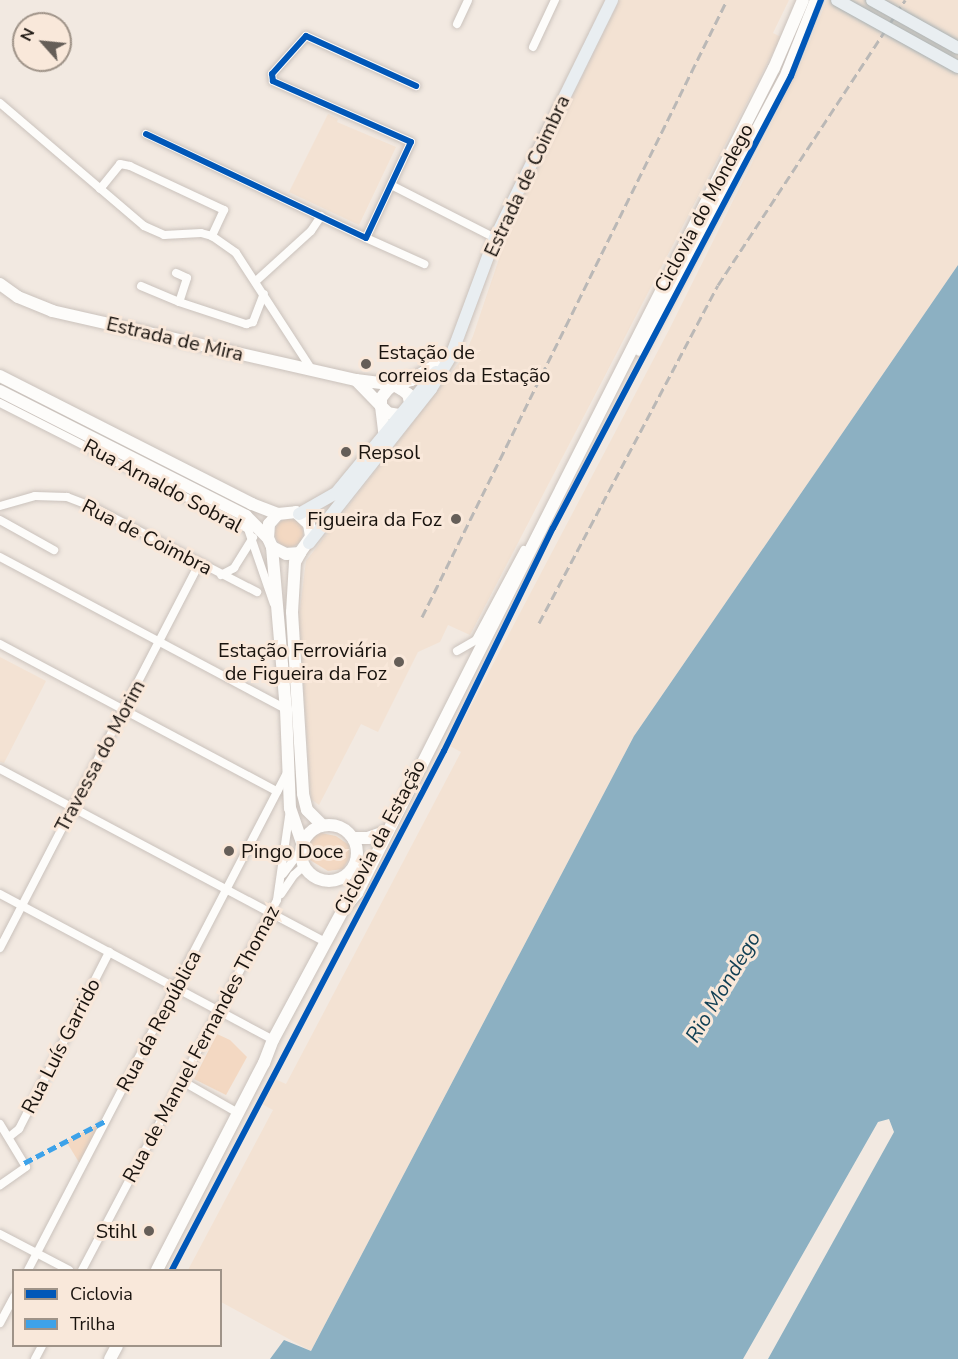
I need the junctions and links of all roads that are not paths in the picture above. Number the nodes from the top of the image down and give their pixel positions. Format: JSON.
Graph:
{"nodes":[{"id":1,"x":468,"y":0,"type":"edge"},
{"id":2,"x":555,"y":0,"type":"edge"},
{"id":3,"x":612,"y":0,"type":"edge"},
{"id":4,"x":803,"y":0,"type":"edge"},
{"id":5,"x":816,"y":0,"type":"edge"},
{"id":6,"x":837,"y":0,"type":"edge"},
{"id":7,"x":872,"y":0,"type":"edge"},
{"id":8,"x":457,"y":24,"type":"dead end"},
{"id":9,"x":533,"y":47,"type":"dead end"},
{"id":10,"x":958,"y":48,"type":"edge"},
{"id":11,"x":958,"y":67,"type":"edge"},
{"id":12,"x":416,"y":86,"type":"dead end"},
{"id":13,"x":0,"y":103,"type":"edge"},
{"id":14,"x":146,"y":134,"type":"dead end"},
{"id":15,"x":393,"y":186,"type":"junction"},
{"id":16,"x":100,"y":189,"type":"junction"},
{"id":17,"x":321,"y":216,"type":"junction"},
{"id":18,"x":212,"y":236,"type":"junction"},
{"id":19,"x":366,"y":238,"type":"junction"},
{"id":20,"x":495,"y":238,"type":"junction"},
{"id":21,"x":424,"y":264,"type":"dead end"},
{"id":22,"x":176,"y":273,"type":"dead end"},
{"id":23,"x":256,"y":280,"type":"junction"},
{"id":24,"x":0,"y":284,"type":"edge"},
{"id":25,"x":141,"y":286,"type":"dead end"},
{"id":26,"x":264,"y":294,"type":"junction"},
{"id":27,"x":179,"y":302,"type":"junction"},
{"id":28,"x":452,"y":356,"type":"junction"},
{"id":29,"x":312,"y":370,"type":"junction"},
{"id":30,"x":0,"y":376,"type":"edge"},
{"id":31,"x":356,"y":380,"type":"junction"},
{"id":32,"x":394,"y":385,"type":"junction"},
{"id":33,"x":0,"y":391,"type":"edge"},
{"id":34,"x":0,"y":403,"type":"edge"},
{"id":35,"x":410,"y":403,"type":"junction"},
{"id":36,"x":381,"y":406,"type":"junction"},
{"id":37,"x":404,"y":415,"type":"junction"},
{"id":38,"x":384,"y":432,"type":"junction"},
{"id":39,"x":0,"y":506,"type":"edge"},
{"id":40,"x":299,"y":513,"type":"junction"},
{"id":41,"x":278,"y":514,"type":"junction"},
{"id":42,"x":0,"y":520,"type":"edge"},
{"id":43,"x":544,"y":524,"type":"junction"},
{"id":44,"x":253,"y":538,"type":"junction"},
{"id":45,"x":270,"y":543,"type":"junction"},
{"id":46,"x":309,"y":543,"type":"junction"},
{"id":47,"x":54,"y":550,"type":"dead end"},
{"id":48,"x":300,"y":553,"type":"junction"},
{"id":49,"x":0,"y":557,"type":"edge"},
{"id":50,"x":199,"y":564,"type":"junction"},
{"id":51,"x":221,"y":575,"type":"junction"},
{"id":52,"x":257,"y":592,"type":"dead end"},
{"id":53,"x":277,"y":612,"type":"junction"},
{"id":54,"x":0,"y":644,"type":"edge"},
{"id":55,"x":160,"y":644,"type":"junction"},
{"id":56,"x":457,"y":651,"type":"dead end"},
{"id":57,"x":125,"y":709,"type":"junction"},
{"id":58,"x":286,"y":709,"type":"junction"},
{"id":59,"x":0,"y":769,"type":"edge"},
{"id":60,"x":288,"y":770,"type":"junction"},
{"id":61,"x":277,"y":791,"type":"junction"},
{"id":62,"x":73,"y":807,"type":"junction"},
{"id":63,"x":290,"y":808,"type":"junction"},
{"id":64,"x":322,"y":825,"type":"junction"},
{"id":65,"x":387,"y":831,"type":"junction"},
{"id":66,"x":353,"y":838,"type":"junction"},
{"id":67,"x":300,"y":848,"type":"junction"},
{"id":68,"x":356,"y":864,"type":"junction"},
{"id":69,"x":304,"y":866,"type":"junction"},
{"id":70,"x":283,"y":874,"type":"junction"},
{"id":71,"x":334,"y":881,"type":"junction"},
{"id":72,"x":228,"y":889,"type":"junction"},
{"id":73,"x":0,"y":894,"type":"edge"},
{"id":74,"x":277,"y":900,"type":"junction"},
{"id":75,"x":22,"y":906,"type":"junction"},
{"id":76,"x":344,"y":908,"type":"junction"},
{"id":77,"x":271,"y":912,"type":"junction"},
{"id":78,"x":326,"y":942,"type":"junction"},
{"id":79,"x":0,"y":948,"type":"edge"},
{"id":80,"x":109,"y":952,"type":"junction"},
{"id":81,"x":176,"y":989,"type":"junction"},
{"id":82,"x":219,"y":1011,"type":"junction"},
{"id":83,"x":273,"y":1040,"type":"junction"},
{"id":84,"x":182,"y":1082,"type":"junction"},
{"id":85,"x":238,"y":1113,"type":"junction"},
{"id":86,"x":0,"y":1124,"type":"edge"},
{"id":87,"x":9,"y":1137,"type":"junction"},
{"id":88,"x":0,"y":1185,"type":"edge"},
{"id":89,"x":0,"y":1234,"type":"edge"},
{"id":90,"x":36,"y":1255,"type":"junction"},
{"id":91,"x":29,"y":1269,"type":"edge"},
{"id":92,"x":67,"y":1269,"type":"edge"},
{"id":93,"x":83,"y":1269,"type":"edge"},
{"id":94,"x":158,"y":1269,"type":"edge"},
{"id":95,"x":12,"y":1301,"type":"edge"},
{"id":96,"x":0,"y":1323,"type":"edge"}],
"edges":[{"from":1,"to":8,"type":"street"},
{"from":2,"to":9,"type":"street"},
{"from":3,"to":20,"type":"main road","name":"Estrada de Coimbra"},
{"from":4,"to":43,"type":"main road"},
{"from":5,"to":43,"type":"main road"},
{"from":6,"to":11,"type":"main road","bridge":true},
{"from":7,"to":10,"type":"main road","bridge":true},
{"from":12,"to":15,"type":"street"},
{"from":13,"to":16,"type":"street"},
{"from":14,"to":17,"type":"street"},
{"from":15,"to":19,"type":"street"},
{"from":15,"to":20,"type":"street"},
{"from":16,"to":18,"type":"street"},
{"from":16,"to":18,"type":"street"},
{"from":17,"to":19,"type":"street"},
{"from":17,"to":23,"type":"street"},
{"from":18,"to":23,"type":"street"},
{"from":19,"to":21,"type":"street"},
{"from":20,"to":28,"type":"main road","name":"Estrada de Coimbra"},
{"from":22,"to":27,"type":"street"},
{"from":23,"to":26,"type":"street"},
{"from":24,"to":29,"type":"main road","name":"Estrada de Mira"},
{"from":25,"to":27,"type":"street"},
{"from":26,"to":27,"type":"street"},
{"from":26,"to":29,"type":"street"},
{"from":28,"to":32,"type":"main road"},
{"from":28,"to":35,"type":"main road"},
{"from":28,"to":37,"type":"main road"},
{"from":29,"to":31,"type":"main road","name":"Estrada de Mira"},
{"from":30,"to":41,"type":"main road"},
{"from":31,"to":32,"type":"main road","name":"Estrada de Mira"},
{"from":31,"to":36,"type":"main road"},
{"from":32,"to":35,"type":"main road"},
{"from":32,"to":36,"type":"main road"},
{"from":33,"to":45,"type":"main road"},
{"from":34,"to":44,"type":"street","name":"Rua Arnaldo Sobral"},
{"from":35,"to":37,"type":"main road"},
{"from":36,"to":37,"type":"main road"},
{"from":36,"to":38,"type":"main road"},
{"from":37,"to":38,"type":"main road"},
{"from":37,"to":46,"type":"main road"},
{"from":38,"to":40,"type":"main road"},
{"from":39,"to":50,"type":"street","name":"Rua de Coimbra"},
{"from":40,"to":41,"type":"main road"},
{"from":40,"to":46,"type":"main road"},
{"from":41,"to":45,"type":"main road"},
{"from":42,"to":47,"type":"street"},
{"from":43,"to":56,"type":"street"},
{"from":43,"to":65,"type":"main road"},
{"from":44,"to":51,"type":"street"},
{"from":44,"to":53,"type":"street","name":"Rua Arnaldo Sobral"},
{"from":45,"to":48,"type":"main road"},
{"from":45,"to":53,"type":"main road"},
{"from":46,"to":48,"type":"main road"},
{"from":48,"to":64,"type":"main road"},
{"from":49,"to":55,"type":"street"},
{"from":50,"to":51,"type":"street","name":"Rua de Coimbra"},
{"from":50,"to":55,"type":"street","name":"Travessa do Morim"},
{"from":51,"to":52,"type":"street","name":"Rua de Coimbra"},
{"from":53,"to":58,"type":"main road"},
{"from":54,"to":57,"type":"street"},
{"from":55,"to":57,"type":"street","name":"Travessa do Morim"},
{"from":55,"to":58,"type":"street"},
{"from":57,"to":61,"type":"street"},
{"from":57,"to":62,"type":"street","name":"Travessa do Morim"},
{"from":58,"to":60,"type":"main road"},
{"from":59,"to":62,"type":"street"},
{"from":60,"to":61,"type":"street","name":"Rua da República"},
{"from":60,"to":63,"type":"main road"},
{"from":61,"to":72,"type":"street","name":"Rua da República"},
{"from":62,"to":72,"type":"street"},
{"from":62,"to":75,"type":"street","name":"Travessa do Morim"},
{"from":63,"to":67,"type":"main road"},
{"from":63,"to":70,"type":"street","name":"Rua de Manuel Fernandes Thomaz"},
{"from":64,"to":66,"type":"main road"},
{"from":64,"to":67,"type":"main road"},
{"from":65,"to":66,"type":"main road"},
{"from":65,"to":68,"type":"main road"},
{"from":65,"to":76,"type":"main road"},
{"from":66,"to":68,"type":"main road"},
{"from":67,"to":69,"type":"main road"},
{"from":67,"to":70,"type":"street"},
{"from":68,"to":71,"type":"main road"},
{"from":68,"to":76,"type":"main road"},
{"from":69,"to":71,"type":"main road"},
{"from":69,"to":74,"type":"street"},
{"from":70,"to":74,"type":"street","name":"Rua de Manuel Fernandes Thomaz"},
{"from":71,"to":76,"type":"main road"},
{"from":72,"to":77,"type":"street"},
{"from":72,"to":81,"type":"street","name":"Rua da República"},
{"from":73,"to":75,"type":"street"},
{"from":74,"to":77,"type":"street","name":"Rua de Manuel Fernandes Thomaz"},
{"from":75,"to":79,"type":"street","name":"Travessa do Morim"},
{"from":75,"to":80,"type":"street"},
{"from":76,"to":78,"type":"main road"},
{"from":77,"to":78,"type":"street"},
{"from":77,"to":82,"type":"street","name":"Rua de Manuel Fernandes Thomaz"},
{"from":78,"to":83,"type":"main road"},
{"from":80,"to":81,"type":"street"},
{"from":80,"to":87,"type":"street","name":"Rua Luís Garrido"},
{"from":81,"to":82,"type":"street"},
{"from":81,"to":90,"type":"street","name":"Rua da República"},
{"from":82,"to":83,"type":"street"},
{"from":82,"to":84,"type":"street","name":"Rua de Manuel Fernandes Thomaz"},
{"from":83,"to":85,"type":"main road"},
{"from":84,"to":85,"type":"street"},
{"from":84,"to":93,"type":"street","name":"Rua de Manuel Fernandes Thomaz"},
{"from":85,"to":94,"type":"main road"},
{"from":86,"to":87,"type":"street"},
{"from":87,"to":88,"type":"street"},
{"from":89,"to":90,"type":"street"},
{"from":90,"to":91,"type":"street","name":"Rua da República"},
{"from":90,"to":92,"type":"street"},
{"from":95,"to":96,"type":"street"}]}
